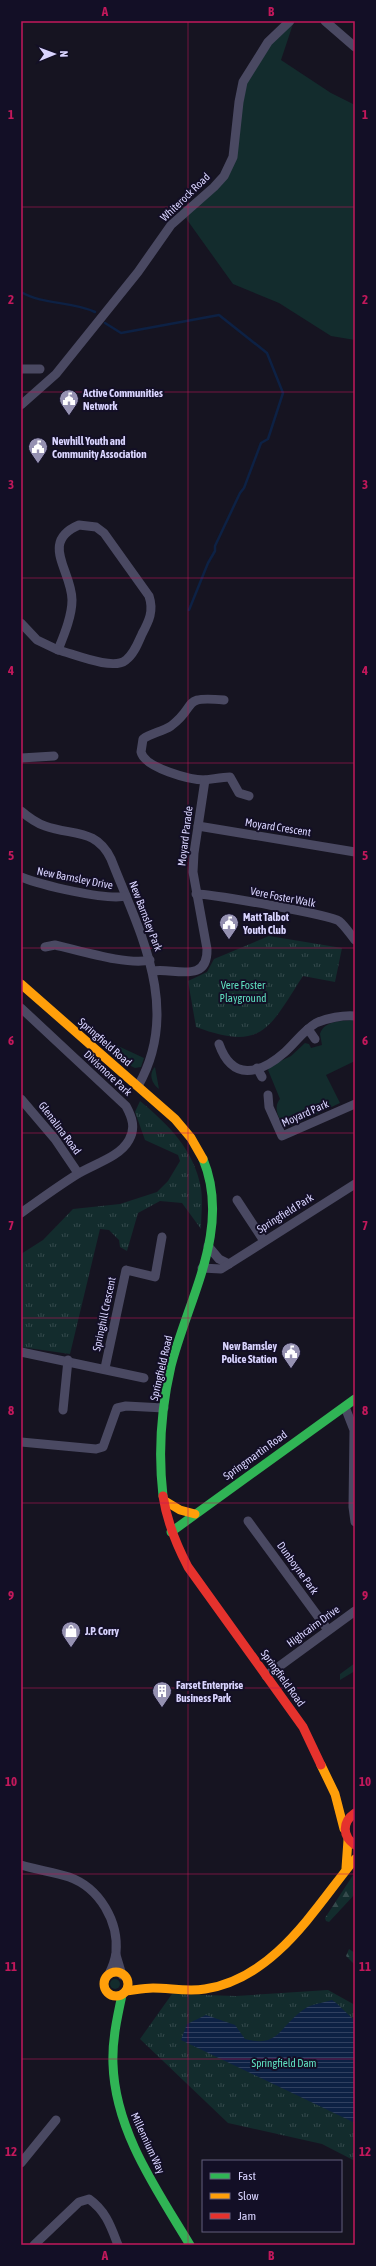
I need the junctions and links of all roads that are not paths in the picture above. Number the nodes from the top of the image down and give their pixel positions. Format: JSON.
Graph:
{"nodes":[{"id":1,"x":290,"y":21,"type":"edge"},
{"id":2,"x":325,"y":21,"type":"edge"},
{"id":3,"x":355,"y":47,"type":"edge"},
{"id":4,"x":21,"y":369,"type":"edge"},
{"id":5,"x":40,"y":369,"type":"dead end"},
{"id":6,"x":21,"y":405,"type":"edge"},
{"id":7,"x":21,"y":623,"type":"edge"},
{"id":8,"x":58,"y":650,"type":"junction"},
{"id":9,"x":224,"y":700,"type":"dead end"},
{"id":10,"x":54,"y":756,"type":"dead end"},
{"id":11,"x":21,"y":758,"type":"edge"},
{"id":12,"x":204,"y":780,"type":"junction"},
{"id":13,"x":249,"y":796,"type":"dead end"},
{"id":14,"x":21,"y":810,"type":"edge"},
{"id":15,"x":198,"y":826,"type":"junction"},
{"id":16,"x":355,"y":852,"type":"edge"},
{"id":17,"x":21,"y":877,"type":"edge"},
{"id":18,"x":196,"y":894,"type":"junction"},
{"id":19,"x":126,"y":896,"type":"junction"},
{"id":20,"x":355,"y":940,"type":"edge"},
{"id":21,"x":45,"y":947,"type":"dead end"},
{"id":22,"x":150,"y":960,"type":"junction"},
{"id":23,"x":153,"y":971,"type":"junction"},
{"id":24,"x":21,"y":984,"type":"edge"},
{"id":25,"x":21,"y":1008,"type":"edge"},
{"id":26,"x":355,"y":1016,"type":"edge"},
{"id":27,"x":308,"y":1028,"type":"junction"},
{"id":28,"x":315,"y":1039,"type":"dead end"},
{"id":29,"x":219,"y":1044,"type":"dead end"},
{"id":30,"x":257,"y":1068,"type":"junction"},
{"id":31,"x":262,"y":1077,"type":"dead end"},
{"id":32,"x":138,"y":1086,"type":"junction"},
{"id":33,"x":268,"y":1095,"type":"dead end"},
{"id":34,"x":21,"y":1100,"type":"edge"},
{"id":35,"x":355,"y":1104,"type":"edge"},
{"id":36,"x":78,"y":1173,"type":"junction"},
{"id":37,"x":355,"y":1184,"type":"edge"},
{"id":38,"x":237,"y":1200,"type":"dead end"},
{"id":39,"x":21,"y":1214,"type":"edge"},
{"id":40,"x":162,"y":1237,"type":"dead end"},
{"id":41,"x":264,"y":1241,"type":"junction"},
{"id":42,"x":208,"y":1246,"type":"junction"},
{"id":43,"x":229,"y":1264,"type":"junction"},
{"id":44,"x":202,"y":1268,"type":"junction"},
{"id":45,"x":21,"y":1352,"type":"edge"},
{"id":46,"x":68,"y":1360,"type":"junction"},
{"id":47,"x":105,"y":1368,"type":"junction"},
{"id":48,"x":144,"y":1378,"type":"dead end"},
{"id":49,"x":355,"y":1399,"type":"edge"},
{"id":50,"x":345,"y":1407,"type":"junction"},
{"id":51,"x":164,"y":1408,"type":"junction"},
{"id":52,"x":63,"y":1410,"type":"dead end"},
{"id":53,"x":21,"y":1442,"type":"edge"},
{"id":54,"x":165,"y":1501,"type":"junction"},
{"id":55,"x":195,"y":1514,"type":"junction"},
{"id":56,"x":248,"y":1521,"type":"dead end"},
{"id":57,"x":355,"y":1522,"type":"edge"},
{"id":58,"x":171,"y":1532,"type":"junction"},
{"id":59,"x":355,"y":1611,"type":"edge"},
{"id":60,"x":328,"y":1630,"type":"junction"},
{"id":61,"x":266,"y":1676,"type":"junction"},
{"id":62,"x":335,"y":1794,"type":"junction"},
{"id":63,"x":352,"y":1809,"type":"edge"},
{"id":64,"x":344,"y":1828,"type":"junction"},
{"id":65,"x":352,"y":1843,"type":"edge"},
{"id":66,"x":355,"y":1859,"type":"edge"},
{"id":67,"x":21,"y":1865,"type":"edge"},
{"id":68,"x":346,"y":1868,"type":"junction"},
{"id":69,"x":116,"y":1955,"type":"junction"},
{"id":70,"x":110,"y":1974,"type":"junction"},
{"id":71,"x":124,"y":1978,"type":"junction"},
{"id":72,"x":154,"y":1988,"type":"junction"},
{"id":73,"x":124,"y":1993,"type":"junction"},
{"id":74,"x":109,"y":1994,"type":"junction"},
{"id":75,"x":114,"y":2019,"type":"junction"},
{"id":76,"x":56,"y":2120,"type":"dead end"},
{"id":77,"x":21,"y":2163,"type":"edge"},
{"id":78,"x":34,"y":2245,"type":"edge"},
{"id":79,"x":118,"y":2245,"type":"edge"},
{"id":80,"x":190,"y":2245,"type":"edge"}],
"edges":[{"from":1,"to":6,"type":"street","name":"Whiterock Road"},
{"from":2,"to":3,"type":"street"},
{"from":4,"to":5,"type":"street"},
{"from":7,"to":8,"type":"street"},
{"from":8,"to":8,"type":"street"},
{"from":9,"to":12,"type":"street"},
{"from":10,"to":11,"type":"street"},
{"from":12,"to":13,"type":"street"},
{"from":12,"to":15,"type":"street","name":"Moyard Parade"},
{"from":14,"to":19,"type":"street","name":"New Barnsley Park"},
{"from":15,"to":16,"type":"street","name":"Moyard Crescent"},
{"from":15,"to":18,"type":"street","name":"Moyard Parade"},
{"from":17,"to":19,"type":"street","name":"New Barnsley Drive"},
{"from":18,"to":20,"type":"street","name":"Vere Foster Walk"},
{"from":18,"to":23,"type":"street","name":"Moyard Parade"},
{"from":19,"to":22,"type":"street","name":"New Barnsley Park"},
{"from":21,"to":22,"type":"street"},
{"from":22,"to":23,"type":"street","name":"New Barnsley Park"},
{"from":23,"to":32,"type":"street","name":"New Barnsley Park"},
{"from":24,"to":32,"type":"main road","name":"Springfield Road"},
{"from":25,"to":36,"type":"street","name":"Divismore Park"},
{"from":26,"to":27,"type":"street"},
{"from":27,"to":28,"type":"street"},
{"from":27,"to":30,"type":"street"},
{"from":29,"to":30,"type":"street"},
{"from":30,"to":31,"type":"street"},
{"from":32,"to":42,"type":"main road","name":"Springfield Road"},
{"from":33,"to":35,"type":"street","name":"Moyard Park"},
{"from":34,"to":36,"type":"street","name":"Glenalina Road"},
{"from":36,"to":39,"type":"street","name":"Divismore Park"},
{"from":37,"to":41,"type":"street","name":"Springfield Park"},
{"from":38,"to":41,"type":"street"},
{"from":40,"to":47,"type":"street","name":"Springhill Crescent"},
{"from":41,"to":43,"type":"street","name":"Springfield Park"},
{"from":42,"to":43,"type":"street"},
{"from":42,"to":44,"type":"main road","name":"Springfield Road"},
{"from":43,"to":44,"type":"street","name":"Springfield Park"},
{"from":44,"to":51,"type":"main road","name":"Springfield Road"},
{"from":45,"to":46,"type":"street"},
{"from":46,"to":47,"type":"street"},
{"from":46,"to":52,"type":"street"},
{"from":47,"to":48,"type":"street"},
{"from":49,"to":50,"type":"main road","name":"Springmartin Road"},
{"from":50,"to":55,"type":"main road","name":"Springmartin Road"},
{"from":50,"to":57,"type":"street"},
{"from":51,"to":53,"type":"street"},
{"from":51,"to":54,"type":"main road","name":"Springfield Road"},
{"from":54,"to":55,"type":"main road"},
{"from":54,"to":58,"type":"main road","name":"Springfield Road"},
{"from":55,"to":58,"type":"main road","name":"Springmartin Road"},
{"from":56,"to":60,"type":"street","name":"Dunboyne Park"},
{"from":58,"to":61,"type":"main road","name":"Springfield Road"},
{"from":59,"to":60,"type":"street","name":"Highcairn Drive"},
{"from":60,"to":61,"type":"street","name":"Highcairn Drive"},
{"from":61,"to":62,"type":"main road","name":"Springfield Road"},
{"from":62,"to":63,"type":"main road","name":"Springfield Road"},
{"from":62,"to":64,"type":"main road","name":"Springfield Road"},
{"from":63,"to":64,"type":"main road"},
{"from":64,"to":65,"type":"main road","name":"Springfield Road"},
{"from":65,"to":68,"type":"main road"},
{"from":66,"to":68,"type":"main road"},
{"from":67,"to":69,"type":"street"},
{"from":68,"to":72,"type":"main road"},
{"from":69,"to":70,"type":"street"},
{"from":69,"to":71,"type":"street"},
{"from":70,"to":71,"type":"main road"},
{"from":70,"to":74,"type":"main road"},
{"from":71,"to":72,"type":"main road"},
{"from":71,"to":73,"type":"main road"},
{"from":72,"to":73,"type":"main road"},
{"from":73,"to":74,"type":"main road"},
{"from":73,"to":75,"type":"main road","name":"Millennium Way"},
{"from":74,"to":75,"type":"main road","name":"Millennium Way"},
{"from":75,"to":80,"type":"main road","name":"Millennium Way"},
{"from":76,"to":77,"type":"street"},
{"from":78,"to":79,"type":"street"}]}
